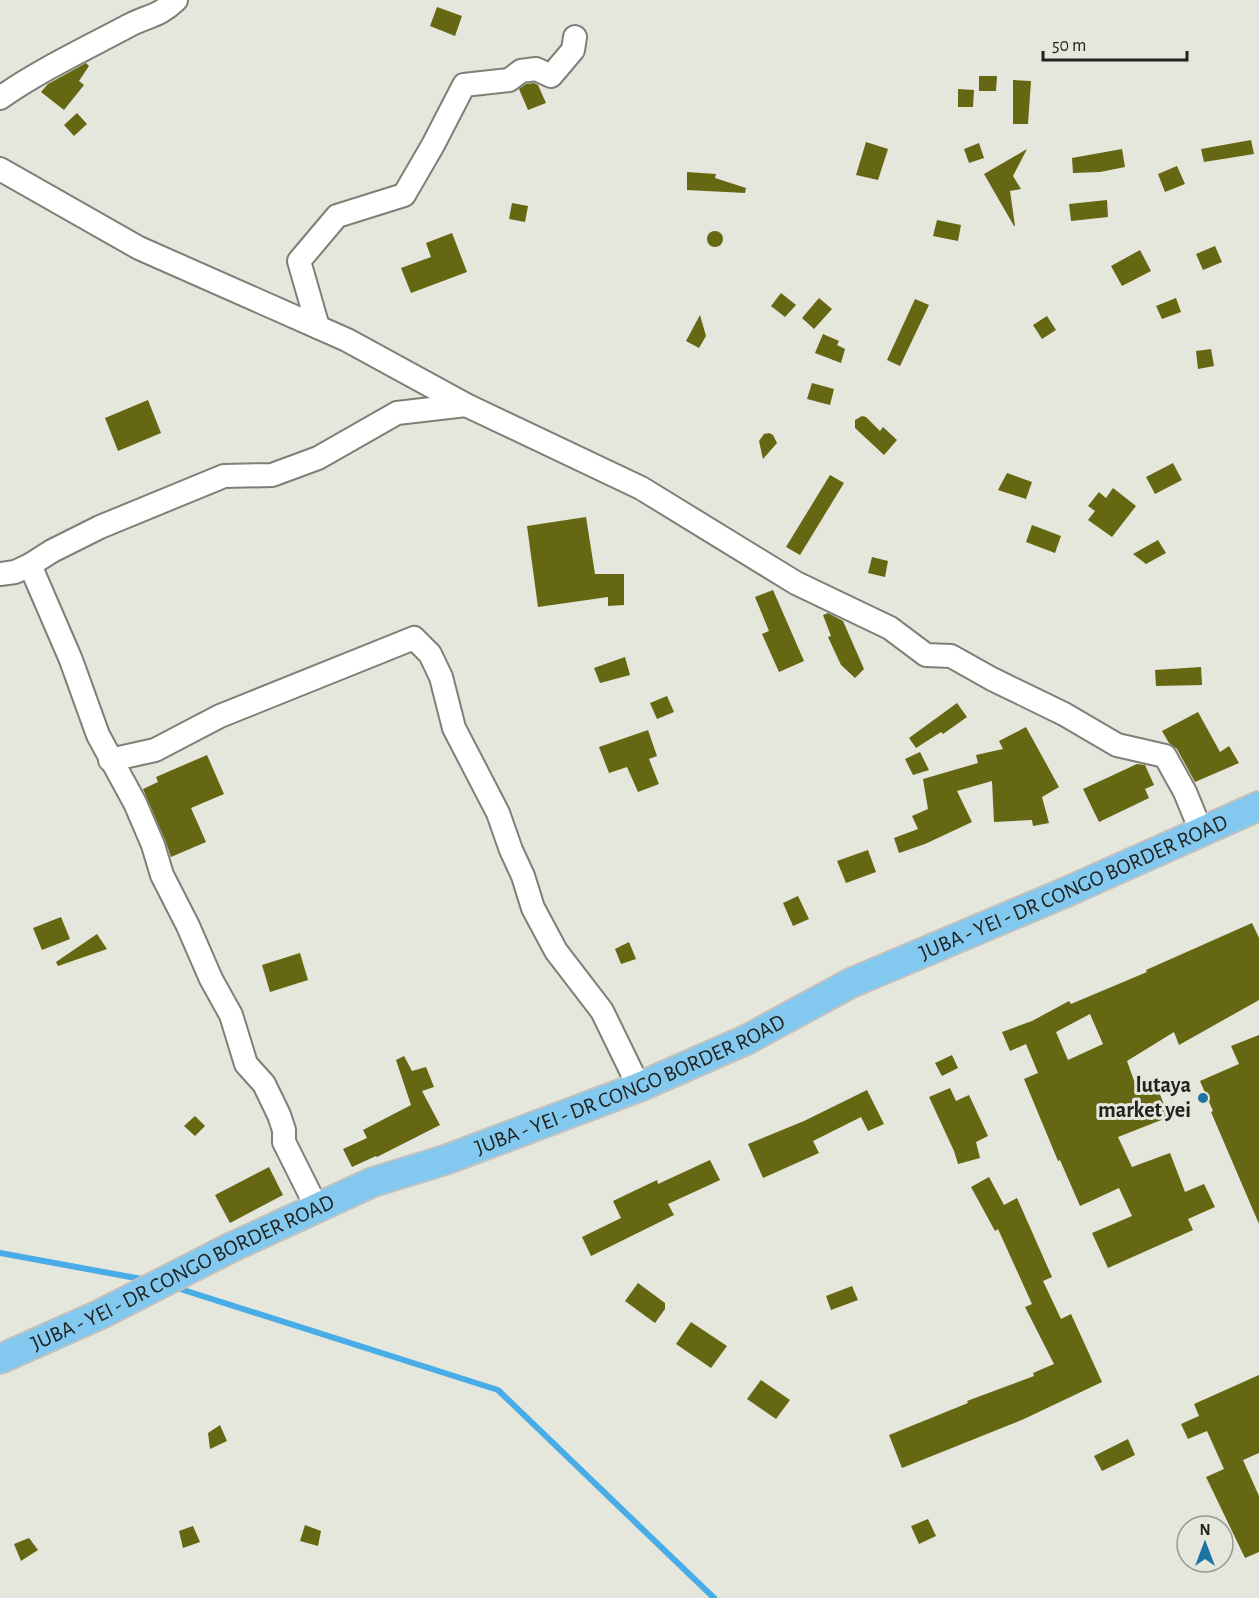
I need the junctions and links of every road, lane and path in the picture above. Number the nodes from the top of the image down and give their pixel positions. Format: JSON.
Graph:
{"nodes":[{"id":1,"x":176,"y":0,"type":"edge"},
{"id":2,"x":575,"y":37,"type":"dead end"},
{"id":3,"x":0,"y":98,"type":"edge"},
{"id":4,"x":0,"y":169,"type":"edge"},
{"id":5,"x":318,"y":327,"type":"junction"},
{"id":6,"x":466,"y":405,"type":"junction"},
{"id":7,"x":30,"y":566,"type":"junction"},
{"id":8,"x":0,"y":574,"type":"edge"},
{"id":9,"x":111,"y":760,"type":"junction"},
{"id":10,"x":1259,"y":806,"type":"edge"},
{"id":11,"x":1201,"y":831,"type":"junction"},
{"id":12,"x":639,"y":1087,"type":"junction"},
{"id":13,"x":317,"y":1208,"type":"junction"},
{"id":14,"x":0,"y":1359,"type":"edge"}],
"edges":[{"from":1,"to":3,"type":"street"},
{"from":2,"to":5,"type":"street"},
{"from":4,"to":5,"type":"street"},
{"from":5,"to":6,"type":"street"},
{"from":6,"to":7,"type":"street"},
{"from":6,"to":11,"type":"street"},
{"from":7,"to":8,"type":"street"},
{"from":7,"to":9,"type":"street"},
{"from":9,"to":12,"type":"street"},
{"from":9,"to":13,"type":"street"},
{"from":10,"to":11,"type":"main road","name":"JUBA - YEI - DR CONGO BORDER ROAD"},
{"from":11,"to":12,"type":"main road","name":"JUBA - YEI - DR CONGO BORDER ROAD"},
{"from":12,"to":13,"type":"main road","name":"JUBA - YEI - DR CONGO BORDER ROAD"},
{"from":13,"to":14,"type":"main road","name":"JUBA - YEI - DR CONGO BORDER ROAD"}]}
